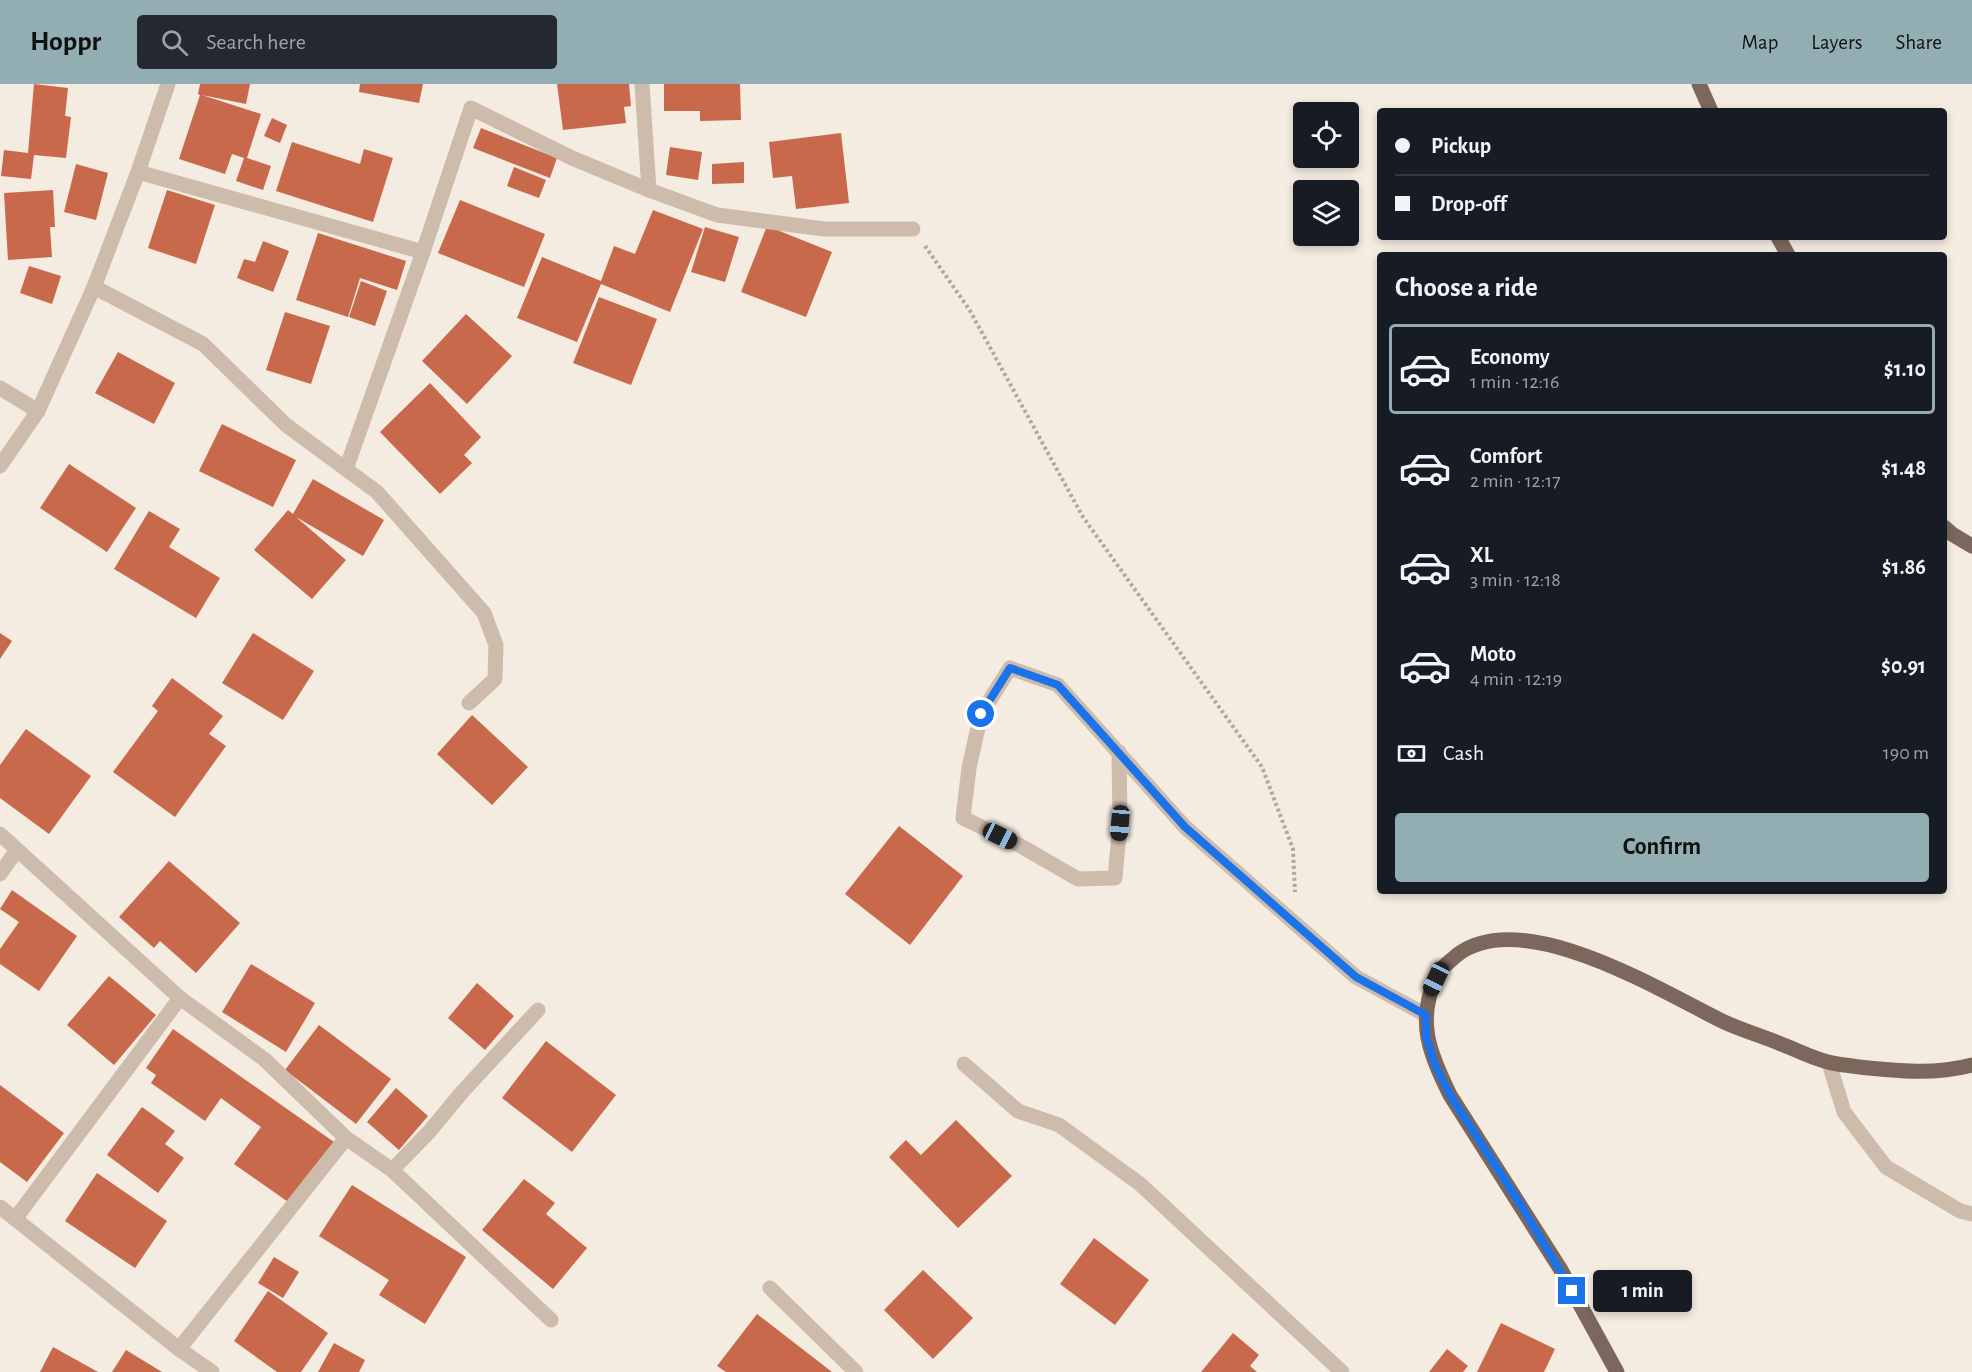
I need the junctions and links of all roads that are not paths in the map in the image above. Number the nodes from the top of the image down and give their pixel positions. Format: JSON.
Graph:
{"nodes":[{"id":1,"x":167,"y":84,"type":"edge"},
{"id":2,"x":642,"y":84,"type":"edge"},
{"id":3,"x":1700,"y":84,"type":"edge"},
{"id":4,"x":1710,"y":108,"type":"edge"},
{"id":5,"x":138,"y":171,"type":"junction"},
{"id":6,"x":649,"y":190,"type":"junction"},
{"id":7,"x":913,"y":229,"type":"road end"},
{"id":8,"x":423,"y":252,"type":"junction"},
{"id":9,"x":94,"y":287,"type":"junction"},
{"id":10,"x":0,"y":388,"type":"edge"},
{"id":11,"x":38,"y":411,"type":"junction"},
{"id":12,"x":0,"y":465,"type":"edge"},
{"id":13,"x":346,"y":469,"type":"junction"},
{"id":14,"x":1947,"y":529,"type":"edge"},
{"id":15,"x":1972,"y":546,"type":"edge"},
{"id":16,"x":469,"y":703,"type":"dead end"},
{"id":17,"x":1119,"y":752,"type":"junction"},
{"id":18,"x":0,"y":834,"type":"edge"},
{"id":19,"x":17,"y":850,"type":"junction"},
{"id":20,"x":0,"y":874,"type":"edge"},
{"id":21,"x":180,"y":998,"type":"junction"},
{"id":22,"x":538,"y":1010,"type":"dead end"},
{"id":23,"x":1426,"y":1015,"type":"junction"},
{"id":24,"x":1829,"y":1063,"type":"junction"},
{"id":25,"x":964,"y":1064,"type":"dead end"},
{"id":26,"x":1972,"y":1065,"type":"edge"},
{"id":27,"x":346,"y":1138,"type":"junction"},
{"id":28,"x":392,"y":1170,"type":"junction"},
{"id":29,"x":0,"y":1207,"type":"edge"},
{"id":30,"x":1972,"y":1214,"type":"edge"},
{"id":31,"x":15,"y":1219,"type":"junction"},
{"id":32,"x":770,"y":1288,"type":"dead end"},
{"id":33,"x":551,"y":1320,"type":"dead end"},
{"id":34,"x":179,"y":1349,"type":"junction"},
{"id":35,"x":212,"y":1372,"type":"edge"},
{"id":36,"x":856,"y":1372,"type":"edge"},
{"id":37,"x":1342,"y":1372,"type":"edge"},
{"id":38,"x":1617,"y":1372,"type":"edge"}],
"edges":[{"from":1,"to":5,"type":"street"},
{"from":2,"to":6,"type":"street"},
{"from":3,"to":4,"type":"main road"},
{"from":5,"to":8,"type":"street"},
{"from":5,"to":9,"type":"street"},
{"from":6,"to":7,"type":"street"},
{"from":6,"to":8,"type":"street"},
{"from":8,"to":13,"type":"street"},
{"from":9,"to":11,"type":"street"},
{"from":9,"to":13,"type":"street"},
{"from":10,"to":11,"type":"street"},
{"from":11,"to":12,"type":"street"},
{"from":13,"to":16,"type":"street"},
{"from":14,"to":15,"type":"main road"},
{"from":17,"to":17,"type":"street"},
{"from":17,"to":23,"type":"street"},
{"from":18,"to":19,"type":"street"},
{"from":19,"to":20,"type":"street"},
{"from":19,"to":21,"type":"street"},
{"from":21,"to":27,"type":"street"},
{"from":21,"to":31,"type":"street"},
{"from":22,"to":28,"type":"street"},
{"from":23,"to":24,"type":"main road"},
{"from":23,"to":38,"type":"main road"},
{"from":24,"to":26,"type":"main road"},
{"from":24,"to":30,"type":"street"},
{"from":25,"to":37,"type":"street"},
{"from":27,"to":28,"type":"street"},
{"from":27,"to":34,"type":"street"},
{"from":28,"to":33,"type":"street"},
{"from":29,"to":31,"type":"street"},
{"from":31,"to":34,"type":"street"},
{"from":32,"to":36,"type":"street"},
{"from":34,"to":35,"type":"street"}]}
